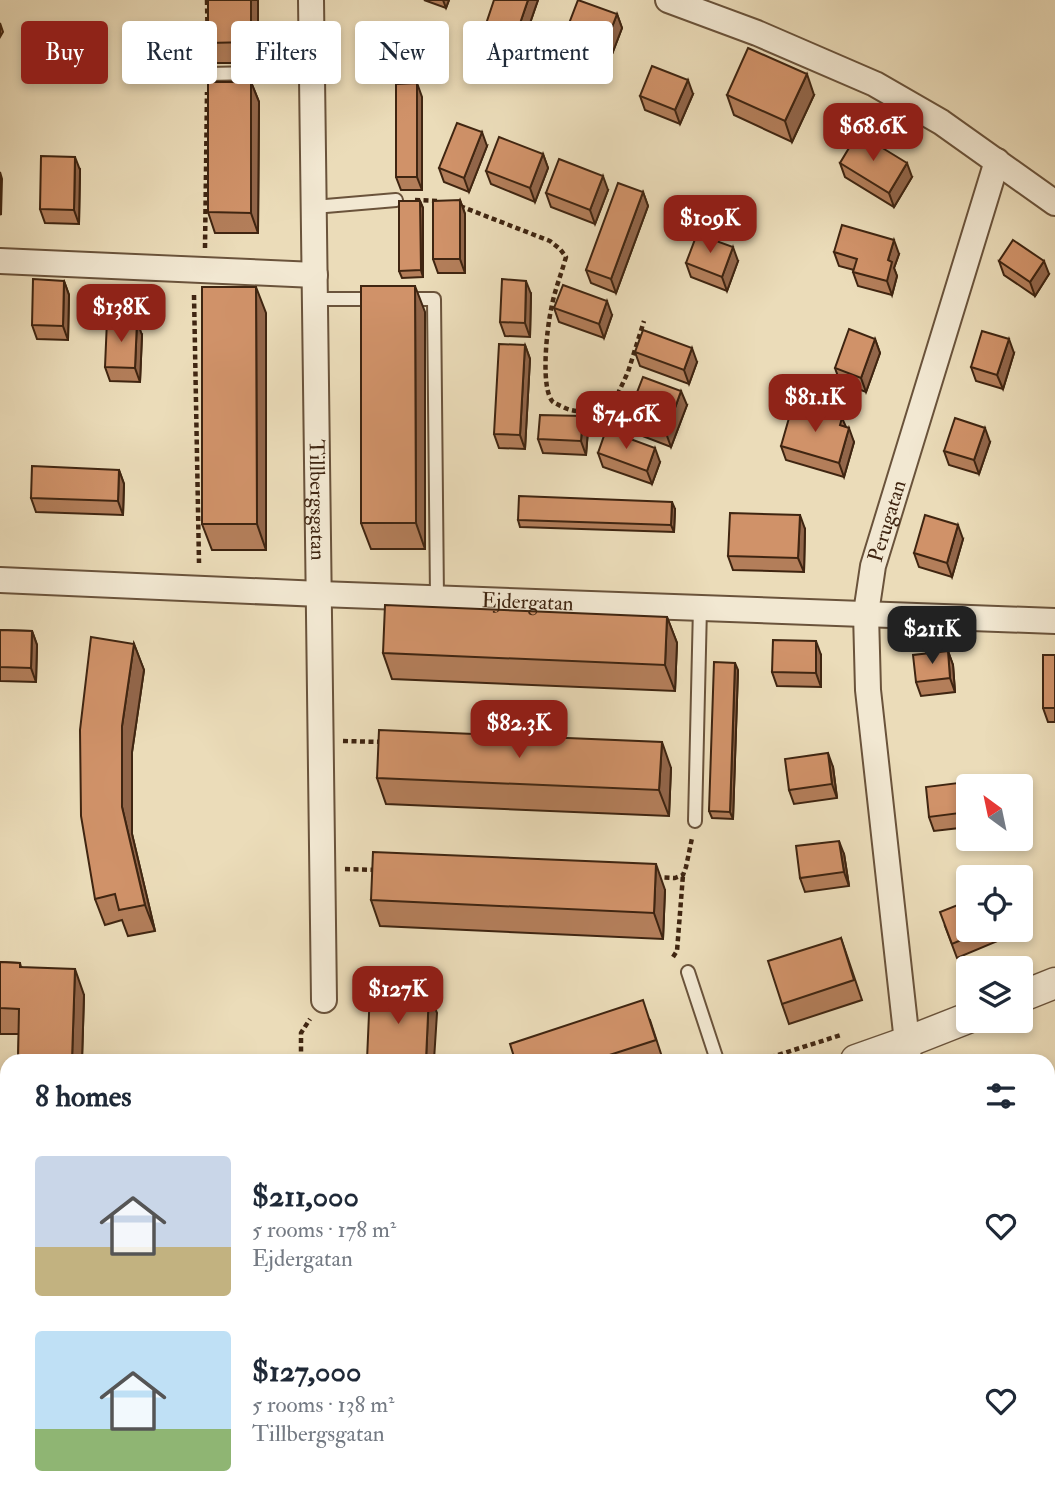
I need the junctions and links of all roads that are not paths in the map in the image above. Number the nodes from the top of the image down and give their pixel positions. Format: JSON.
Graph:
{"nodes":[{"id":1,"x":311,"y":0,"type":"edge"},
{"id":2,"x":668,"y":0,"type":"edge"},
{"id":3,"x":311,"y":21,"type":"edge"},
{"id":4,"x":312,"y":84,"type":"edge"},
{"id":5,"x":997,"y":161,"type":"junction"},
{"id":6,"x":396,"y":200,"type":"edge"},
{"id":7,"x":1055,"y":203,"type":"edge"},
{"id":8,"x":314,"y":207,"type":"junction"},
{"id":9,"x":0,"y":261,"type":"edge"},
{"id":10,"x":315,"y":287,"type":"junction"},
{"id":11,"x":0,"y":580,"type":"edge"},
{"id":12,"x":320,"y":594,"type":"junction"},
{"id":13,"x":438,"y":598,"type":"junction"},
{"id":14,"x":700,"y":607,"type":"junction"},
{"id":15,"x":866,"y":613,"type":"junction"},
{"id":16,"x":1055,"y":621,"type":"edge"},
{"id":17,"x":695,"y":821,"type":"road end"},
{"id":18,"x":688,"y":972,"type":"road end"},
{"id":19,"x":1055,"y":983,"type":"edge"},
{"id":20,"x":1033,"y":992,"type":"edge"},
{"id":21,"x":324,"y":1000,"type":"road end"},
{"id":22,"x":956,"y":1025,"type":"edge"},
{"id":23,"x":908,"y":1051,"type":"edge"},
{"id":24,"x":715,"y":1054,"type":"edge"},
{"id":25,"x":891,"y":1054,"type":"edge"}],
"edges":[{"from":1,"to":3,"type":"street","name":"Tillbergsgatan"},
{"from":2,"to":5,"type":"street"},
{"from":4,"to":8,"type":"street","name":"Tillbergsgatan"},
{"from":5,"to":7,"type":"street"},
{"from":5,"to":15,"type":"street","name":"Perugatan"},
{"from":6,"to":8,"type":"lane"},
{"from":8,"to":10,"type":"street","name":"Tillbergsgatan"},
{"from":9,"to":10,"type":"street"},
{"from":10,"to":12,"type":"street","name":"Tillbergsgatan"},
{"from":10,"to":13,"type":"lane"},
{"from":11,"to":12,"type":"street","name":"Ejdergatan"},
{"from":12,"to":13,"type":"street","name":"Ejdergatan"},
{"from":12,"to":21,"type":"street","name":"Tillbergsgatan"},
{"from":13,"to":14,"type":"street","name":"Ejdergatan"},
{"from":14,"to":15,"type":"street","name":"Ejdergatan"},
{"from":14,"to":17,"type":"lane"},
{"from":15,"to":16,"type":"street","name":"Ejdergatan"},
{"from":15,"to":23,"type":"street","name":"Perugatan"},
{"from":18,"to":24,"type":"lane"},
{"from":19,"to":20,"type":"street"},
{"from":22,"to":23,"type":"street"},
{"from":23,"to":25,"type":"street"}]}
